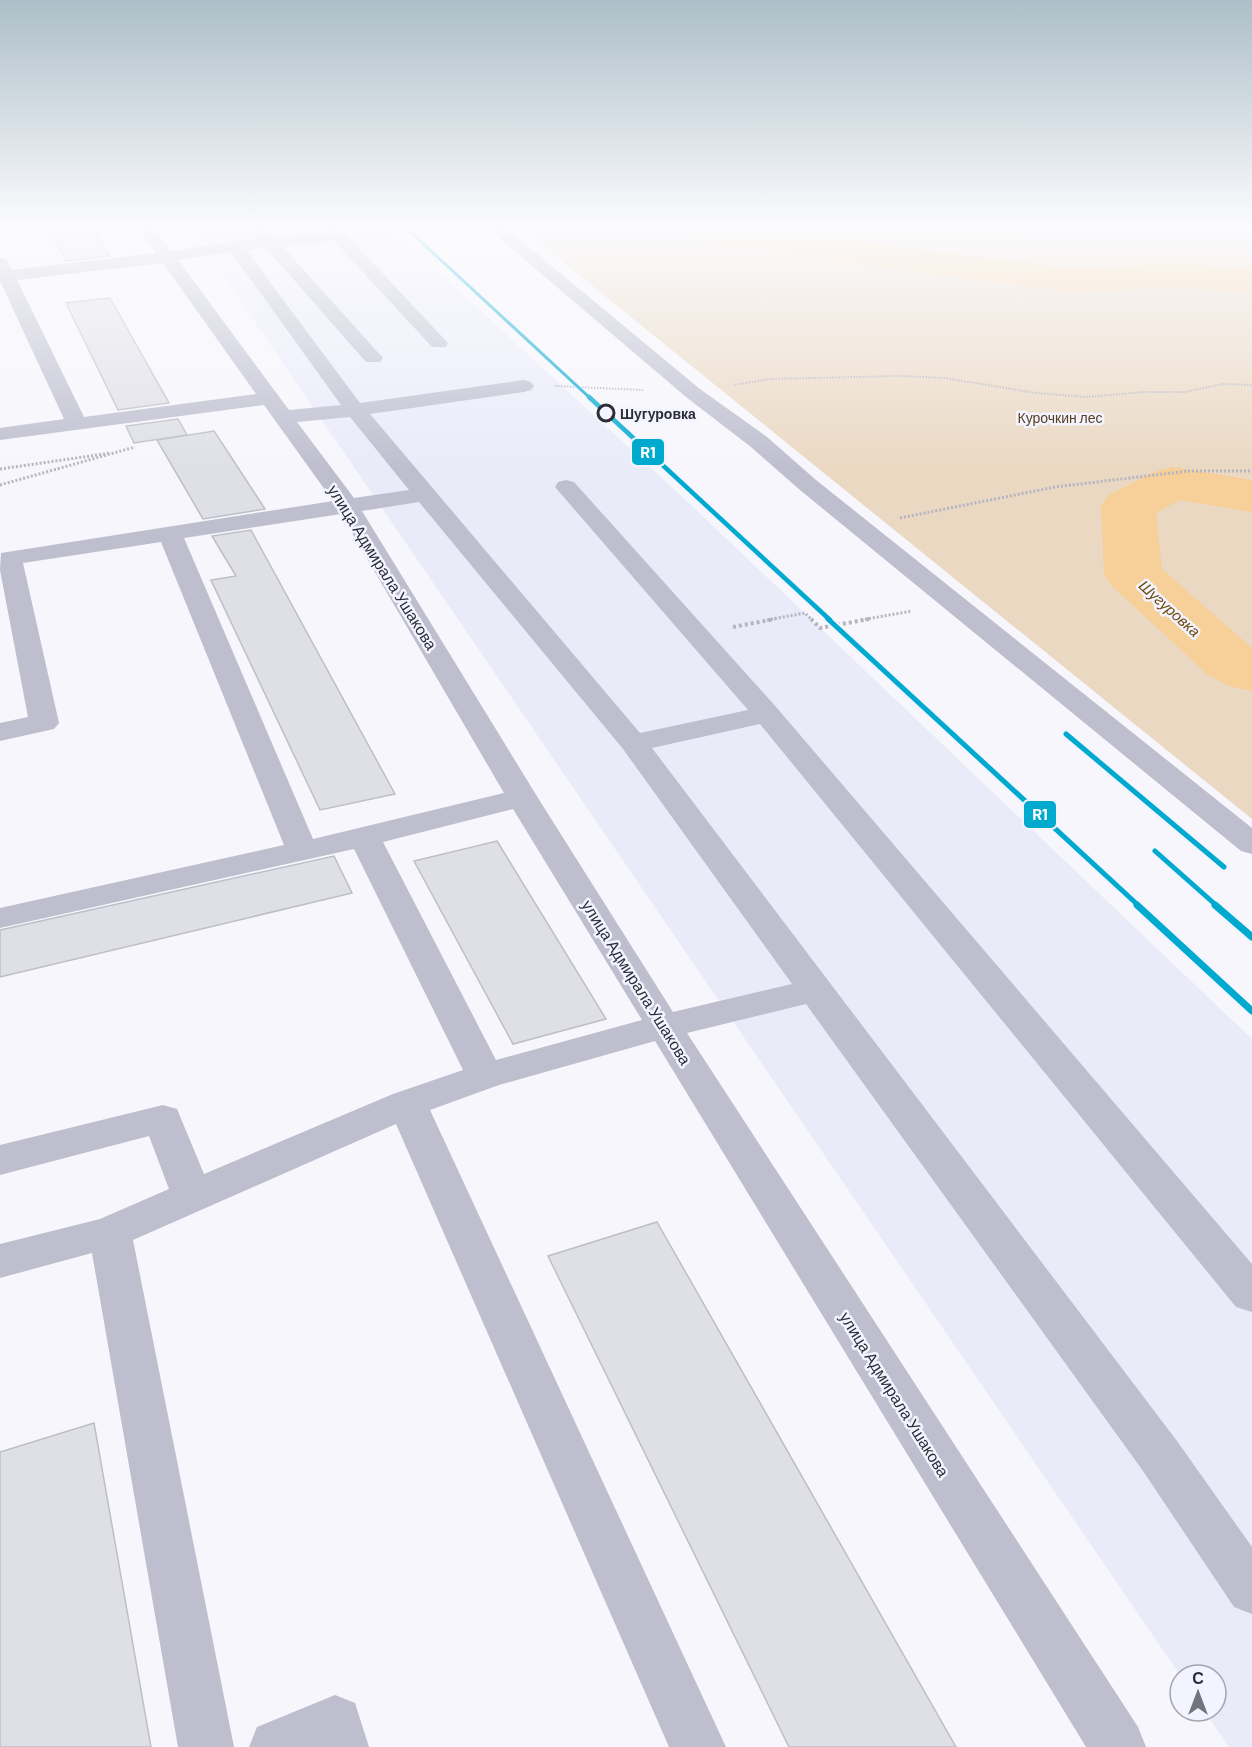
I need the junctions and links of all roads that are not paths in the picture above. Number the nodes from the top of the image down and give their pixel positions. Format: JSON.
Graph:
{"nodes":[{"id":1,"x":21,"y":307,"type":"edge"},
{"id":2,"x":204,"y":307,"type":"edge"},
{"id":3,"x":290,"y":307,"type":"edge"},
{"id":4,"x":327,"y":307,"type":"edge"},
{"id":5,"x":404,"y":307,"type":"edge"},
{"id":6,"x":590,"y":307,"type":"edge"},
{"id":7,"x":439,"y":344,"type":"dead end"},
{"id":8,"x":373,"y":358,"type":"dead end"},
{"id":9,"x":524,"y":386,"type":"road end"},
{"id":10,"x":278,"y":407,"type":"junction"},
{"id":11,"x":355,"y":410,"type":"junction"},
{"id":12,"x":77,"y":424,"type":"junction"},
{"id":13,"x":0,"y":434,"type":"edge"},
{"id":14,"x":566,"y":487,"type":"dead end"},
{"id":15,"x":426,"y":494,"type":"junction"},
{"id":16,"x":349,"y":508,"type":"junction"},
{"id":17,"x":170,"y":534,"type":"junction"},
{"id":18,"x":767,"y":714,"type":"junction"},
{"id":19,"x":0,"y":732,"type":"edge"},
{"id":20,"x":633,"y":743,"type":"junction"},
{"id":21,"x":522,"y":798,"type":"junction"},
{"id":22,"x":364,"y":837,"type":"junction"},
{"id":23,"x":1252,"y":844,"type":"edge"},
{"id":24,"x":302,"y":850,"type":"junction"},
{"id":25,"x":0,"y":918,"type":"edge"},
{"id":26,"x":814,"y":990,"type":"junction"},
{"id":27,"x":664,"y":1026,"type":"junction"},
{"id":28,"x":485,"y":1076,"type":"junction"},
{"id":29,"x":407,"y":1104,"type":"junction"},
{"id":30,"x":0,"y":1160,"type":"edge"},
{"id":31,"x":192,"y":1197,"type":"junction"},
{"id":32,"x":110,"y":1232,"type":"junction"},
{"id":33,"x":0,"y":1261,"type":"edge"},
{"id":34,"x":1252,"y":1295,"type":"edge"},
{"id":35,"x":1252,"y":1590,"type":"edge"},
{"id":36,"x":206,"y":1747,"type":"edge"},
{"id":37,"x":277,"y":1747,"type":"edge"},
{"id":38,"x":341,"y":1747,"type":"edge"},
{"id":39,"x":698,"y":1747,"type":"edge"},
{"id":40,"x":1118,"y":1747,"type":"edge"}],
"edges":[{"from":1,"to":12,"type":"street"},
{"from":2,"to":10,"type":"street","name":"улица Адмирала Ушакова"},
{"from":3,"to":11,"type":"street"},
{"from":4,"to":8,"type":"street"},
{"from":5,"to":7,"type":"street"},
{"from":6,"to":23,"type":"street"},
{"from":9,"to":11,"type":"street"},
{"from":10,"to":11,"type":"street"},
{"from":10,"to":12,"type":"street"},
{"from":10,"to":16,"type":"street","name":"улица Адмирала Ушакова"},
{"from":11,"to":15,"type":"street"},
{"from":12,"to":13,"type":"street"},
{"from":14,"to":18,"type":"street"},
{"from":15,"to":16,"type":"street"},
{"from":15,"to":20,"type":"street"},
{"from":16,"to":17,"type":"street"},
{"from":16,"to":21,"type":"street","name":"улица Адмирала Ушакова"},
{"from":17,"to":19,"type":"street"},
{"from":17,"to":24,"type":"street"},
{"from":18,"to":20,"type":"street"},
{"from":18,"to":34,"type":"street"},
{"from":20,"to":26,"type":"street"},
{"from":21,"to":22,"type":"street"},
{"from":21,"to":27,"type":"street","name":"улица Адмирала Ушакова"},
{"from":22,"to":24,"type":"street"},
{"from":22,"to":28,"type":"street"},
{"from":24,"to":25,"type":"street"},
{"from":26,"to":27,"type":"street"},
{"from":26,"to":35,"type":"street"},
{"from":27,"to":28,"type":"street"},
{"from":27,"to":40,"type":"street","name":"улица Адмирала Ушакова"},
{"from":28,"to":29,"type":"street"},
{"from":29,"to":31,"type":"street"},
{"from":29,"to":39,"type":"street"},
{"from":30,"to":31,"type":"street"},
{"from":31,"to":32,"type":"street"},
{"from":32,"to":33,"type":"street"},
{"from":32,"to":36,"type":"street"},
{"from":37,"to":38,"type":"street"}]}
